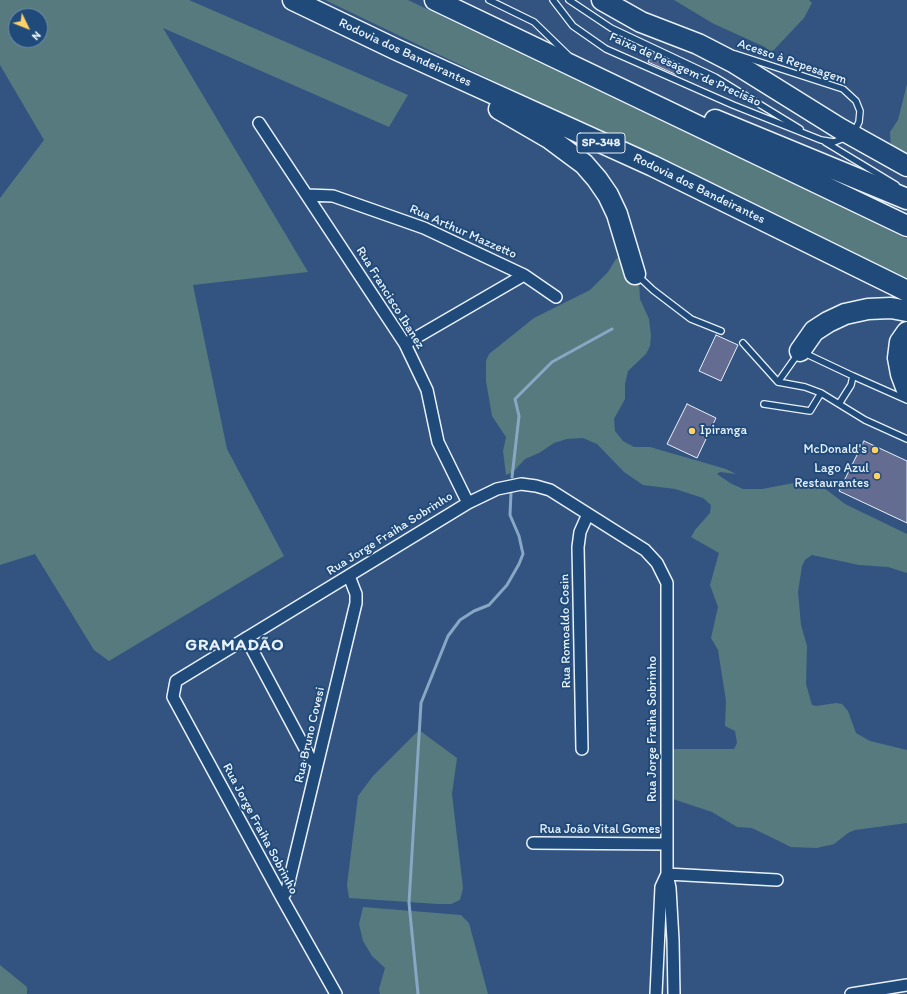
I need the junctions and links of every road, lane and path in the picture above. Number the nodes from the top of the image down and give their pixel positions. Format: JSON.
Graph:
{"nodes":[{"id":1,"x":293,"y":0,"type":"edge"},
{"id":2,"x":435,"y":0,"type":"edge"},
{"id":3,"x":489,"y":0,"type":"edge"},
{"id":4,"x":553,"y":0,"type":"edge"},
{"id":5,"x":569,"y":0,"type":"edge"},
{"id":6,"x":602,"y":0,"type":"edge"},
{"id":7,"x":698,"y":44,"type":"junction"},
{"id":8,"x":395,"y":49,"type":"junction"},
{"id":9,"x":583,"y":71,"type":"junction"},
{"id":10,"x":259,"y":123,"type":"dead end"},
{"id":11,"x":851,"y":135,"type":"junction"},
{"id":12,"x":821,"y":140,"type":"junction"},
{"id":13,"x":907,"y":166,"type":"edge"},
{"id":14,"x":904,"y":193,"type":"edge"},
{"id":15,"x":307,"y":195,"type":"junction"},
{"id":16,"x":907,"y":226,"type":"edge"},
{"id":17,"x":636,"y":274,"type":"joint"},
{"id":18,"x":524,"y":275,"type":"junction"},
{"id":19,"x":907,"y":291,"type":"edge"},
{"id":20,"x":556,"y":297,"type":"dead end"},
{"id":21,"x":907,"y":311,"type":"edge"},
{"id":22,"x":721,"y":331,"type":"dead end"},
{"id":23,"x":907,"y":332,"type":"edge"},
{"id":24,"x":743,"y":343,"type":"dead end"},
{"id":25,"x":405,"y":344,"type":"junction"},
{"id":26,"x":800,"y":351,"type":"junction"},
{"id":27,"x":853,"y":376,"type":"junction"},
{"id":28,"x":778,"y":382,"type":"junction"},
{"id":29,"x":907,"y":390,"type":"edge"},
{"id":30,"x":821,"y":393,"type":"junction"},
{"id":31,"x":907,"y":400,"type":"edge"},
{"id":32,"x":764,"y":404,"type":"dead end"},
{"id":33,"x":839,"y":404,"type":"junction"},
{"id":34,"x":907,"y":438,"type":"edge"},
{"id":35,"x":468,"y":503,"type":"junction"},
{"id":36,"x":588,"y":514,"type":"junction"},
{"id":37,"x":350,"y":576,"type":"junction"},
{"id":38,"x":246,"y":638,"type":"junction"},
{"id":39,"x":582,"y":749,"type":"dead end"},
{"id":40,"x":317,"y":764,"type":"junction"},
{"id":41,"x":533,"y":843,"type":"dead end"},
{"id":42,"x":667,"y":844,"type":"junction"},
{"id":43,"x":667,"y":874,"type":"junction"},
{"id":44,"x":777,"y":880,"type":"dead end"},
{"id":45,"x":282,"y":898,"type":"junction"},
{"id":46,"x":907,"y":985,"type":"edge"},
{"id":47,"x":336,"y":994,"type":"edge"},
{"id":48,"x":656,"y":994,"type":"edge"},
{"id":49,"x":674,"y":994,"type":"edge"},
{"id":50,"x":850,"y":994,"type":"edge"}],
"edges":[{"from":1,"to":8,"type":"highway","name":"Rodovia dos Bandeirantes","number":"SP-348"},
{"from":2,"to":9,"type":"highway"},
{"from":3,"to":9,"type":"lane"},
{"from":4,"to":12,"type":"lane","name":"Faixa de Pesagem de Precisão"},
{"from":5,"to":12,"type":"lane","name":"Faixa de Pesagem de Precisão"},
{"from":6,"to":7,"type":"highway"},
{"from":7,"to":11,"type":"highway"},
{"from":7,"to":11,"type":"lane","name":"Acesso à Repesagem"},
{"from":8,"to":17,"type":"highway"},
{"from":8,"to":19,"type":"highway","name":"Rodovia dos Bandeirantes","number":"SP-348"},
{"from":9,"to":14,"type":"highway"},
{"from":9,"to":16,"type":"highway"},
{"from":10,"to":15,"type":"street","name":"Rua Francisco Ibanez"},
{"from":11,"to":12,"type":"lane"},
{"from":11,"to":13,"type":"highway"},
{"from":12,"to":14,"type":"lane","name":"Faixa de Pesagem de Precisão"},
{"from":15,"to":18,"type":"street","name":"Rua Arthur Mazzetto"},
{"from":15,"to":25,"type":"street","name":"Rua Francisco Ibanez"},
{"from":17,"to":22,"type":"lane"},
{"from":18,"to":20,"type":"street","name":"Rua Arthur Mazzetto"},
{"from":18,"to":25,"type":"street"},
{"from":21,"to":26,"type":"highway"},
{"from":23,"to":29,"type":"highway"},
{"from":24,"to":28,"type":"lane"},
{"from":25,"to":35,"type":"street","name":"Rua Francisco Ibanez"},
{"from":26,"to":27,"type":"lane"},
{"from":26,"to":28,"type":"lane"},
{"from":27,"to":31,"type":"lane"},
{"from":27,"to":33,"type":"lane"},
{"from":28,"to":30,"type":"lane"},
{"from":30,"to":32,"type":"lane"},
{"from":30,"to":33,"type":"lane"},
{"from":33,"to":34,"type":"lane"},
{"from":35,"to":36,"type":"street","name":"Rua Jorge Fraiha Sobrinho"},
{"from":35,"to":37,"type":"street","name":"Rua Jorge Fraiha Sobrinho"},
{"from":36,"to":39,"type":"street","name":"Rua Romoaldo Cosin"},
{"from":36,"to":42,"type":"street","name":"Rua Jorge Fraiha Sobrinho"},
{"from":37,"to":38,"type":"street","name":"Rua Jorge Fraiha Sobrinho"},
{"from":37,"to":40,"type":"street","name":"Rua Bruno Covesi"},
{"from":38,"to":40,"type":"street"},
{"from":38,"to":45,"type":"street","name":"Rua Jorge Fraiha Sobrinho"},
{"from":40,"to":45,"type":"street","name":"Rua Bruno Covesi"},
{"from":41,"to":42,"type":"street","name":"Rua João Vital Gomes"},
{"from":42,"to":43,"type":"street","name":"Rua Jorge Fraiha Sobrinho"},
{"from":43,"to":44,"type":"street"},
{"from":43,"to":48,"type":"street"},
{"from":43,"to":49,"type":"street"},
{"from":45,"to":47,"type":"street","name":"Rua Jorge Fraiha Sobrinho"},
{"from":46,"to":50,"type":"street"}]}
